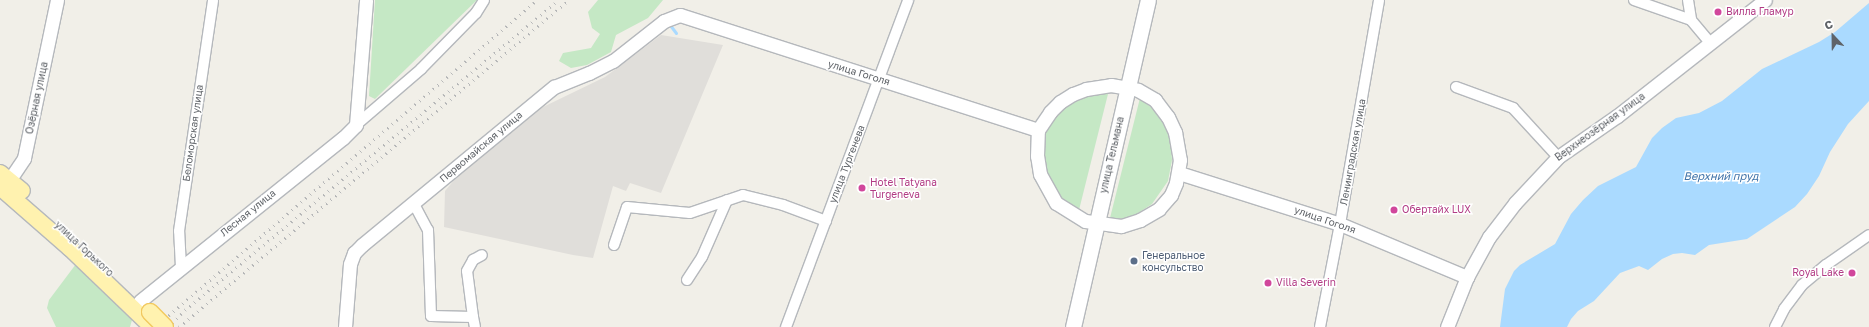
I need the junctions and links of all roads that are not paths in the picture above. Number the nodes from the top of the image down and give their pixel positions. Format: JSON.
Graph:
{"nodes":[{"id":1,"x":57,"y":0,"type":"edge"},
{"id":2,"x":213,"y":0,"type":"edge"},
{"id":3,"x":366,"y":0,"type":"edge"},
{"id":4,"x":484,"y":0,"type":"edge"},
{"id":5,"x":908,"y":0,"type":"edge"},
{"id":6,"x":1148,"y":0,"type":"edge"},
{"id":7,"x":1379,"y":0,"type":"edge"},
{"id":8,"x":1634,"y":0,"type":"edge"},
{"id":9,"x":1688,"y":0,"type":"edge"},
{"id":10,"x":1765,"y":0,"type":"edge"},
{"id":11,"x":680,"y":15,"type":"joint"},
{"id":12,"x":1691,"y":20,"type":"junction"},
{"id":13,"x":1710,"y":43,"type":"junction"},
{"id":14,"x":880,"y":79,"type":"junction"},
{"id":15,"x":1128,"y":87,"type":"junction"},
{"id":16,"x":1456,"y":87,"type":"dead end"},
{"id":17,"x":356,"y":125,"type":"junction"},
{"id":18,"x":1038,"y":130,"type":"junction"},
{"id":19,"x":1558,"y":157,"type":"junction"},
{"id":20,"x":1179,"y":173,"type":"junction"},
{"id":21,"x":3,"y":183,"type":"edge"},
{"id":22,"x":727,"y":200,"type":"junction"},
{"id":23,"x":414,"y":204,"type":"junction"},
{"id":24,"x":826,"y":221,"type":"junction"},
{"id":25,"x":1097,"y":224,"type":"junction"},
{"id":26,"x":1340,"y":224,"type":"junction"},
{"id":27,"x":1869,"y":235,"type":"edge"},
{"id":28,"x":614,"y":246,"type":"dead end"},
{"id":29,"x":482,"y":255,"type":"dead end"},
{"id":30,"x":181,"y":267,"type":"junction"},
{"id":31,"x":1468,"y":277,"type":"junction"},
{"id":32,"x":687,"y":280,"type":"dead end"},
{"id":33,"x":137,"y":305,"type":"junction"},
{"id":34,"x":474,"y":322,"type":"edge"},
{"id":35,"x":152,"y":327,"type":"edge"},
{"id":36,"x":165,"y":327,"type":"edge"},
{"id":37,"x":345,"y":327,"type":"edge"},
{"id":38,"x":786,"y":327,"type":"edge"},
{"id":39,"x":1073,"y":327,"type":"edge"},
{"id":40,"x":1320,"y":327,"type":"edge"},
{"id":41,"x":1446,"y":327,"type":"edge"},
{"id":42,"x":1775,"y":327,"type":"edge"}],
"edges":[{"from":1,"to":21,"type":"street","name":"Озёрная улица"},
{"from":2,"to":30,"type":"street","name":"Беломорская улица"},
{"from":3,"to":17,"type":"street"},
{"from":4,"to":17,"type":"street","name":"Лесная улица"},
{"from":5,"to":14,"type":"street","name":"улица Тургенева"},
{"from":6,"to":15,"type":"main road","name":"улица Тельмана"},
{"from":7,"to":26,"type":"street","name":"Ленинградская улица"},
{"from":8,"to":12,"type":"street"},
{"from":9,"to":12,"type":"street"},
{"from":10,"to":13,"type":"street","name":"Верхнеозёрная улица"},
{"from":11,"to":14,"type":"street","name":"улица Гоголя"},
{"from":11,"to":23,"type":"street","name":"Первомайская улица"},
{"from":12,"to":13,"type":"street"},
{"from":13,"to":19,"type":"street","name":"Верхнеозёрная улица"},
{"from":14,"to":18,"type":"street","name":"улица Гоголя"},
{"from":14,"to":24,"type":"street","name":"улица Тургенева"},
{"from":15,"to":18,"type":"street"},
{"from":15,"to":20,"type":"street"},
{"from":15,"to":25,"type":"main road","name":"улица Тельмана"},
{"from":16,"to":19,"type":"street"},
{"from":17,"to":30,"type":"street","name":"Лесная улица"},
{"from":18,"to":25,"type":"street"},
{"from":19,"to":31,"type":"street","name":"Верхнеозёрная улица"},
{"from":20,"to":25,"type":"street"},
{"from":20,"to":26,"type":"street","name":"улица Гоголя"},
{"from":21,"to":33,"type":"main road","name":"улица Горького"},
{"from":22,"to":24,"type":"street"},
{"from":22,"to":28,"type":"street"},
{"from":22,"to":32,"type":"street"},
{"from":23,"to":34,"type":"street"},
{"from":23,"to":37,"type":"street","name":"Первомайская улица"},
{"from":24,"to":38,"type":"street","name":"улица Тургенева"},
{"from":25,"to":39,"type":"main road","name":"улица Тельмана"},
{"from":26,"to":31,"type":"street","name":"улица Гоголя"},
{"from":26,"to":40,"type":"street","name":"Ленинградская улица"},
{"from":27,"to":42,"type":"street"},
{"from":29,"to":34,"type":"street"},
{"from":30,"to":33,"type":"street","name":"Лесная улица"},
{"from":31,"to":41,"type":"street","name":"Верхнеозёрная улица"},
{"from":33,"to":35,"type":"main road","name":"улица Горького"},
{"from":33,"to":36,"type":"main road","name":"улица Горького","bridge":true}]}
